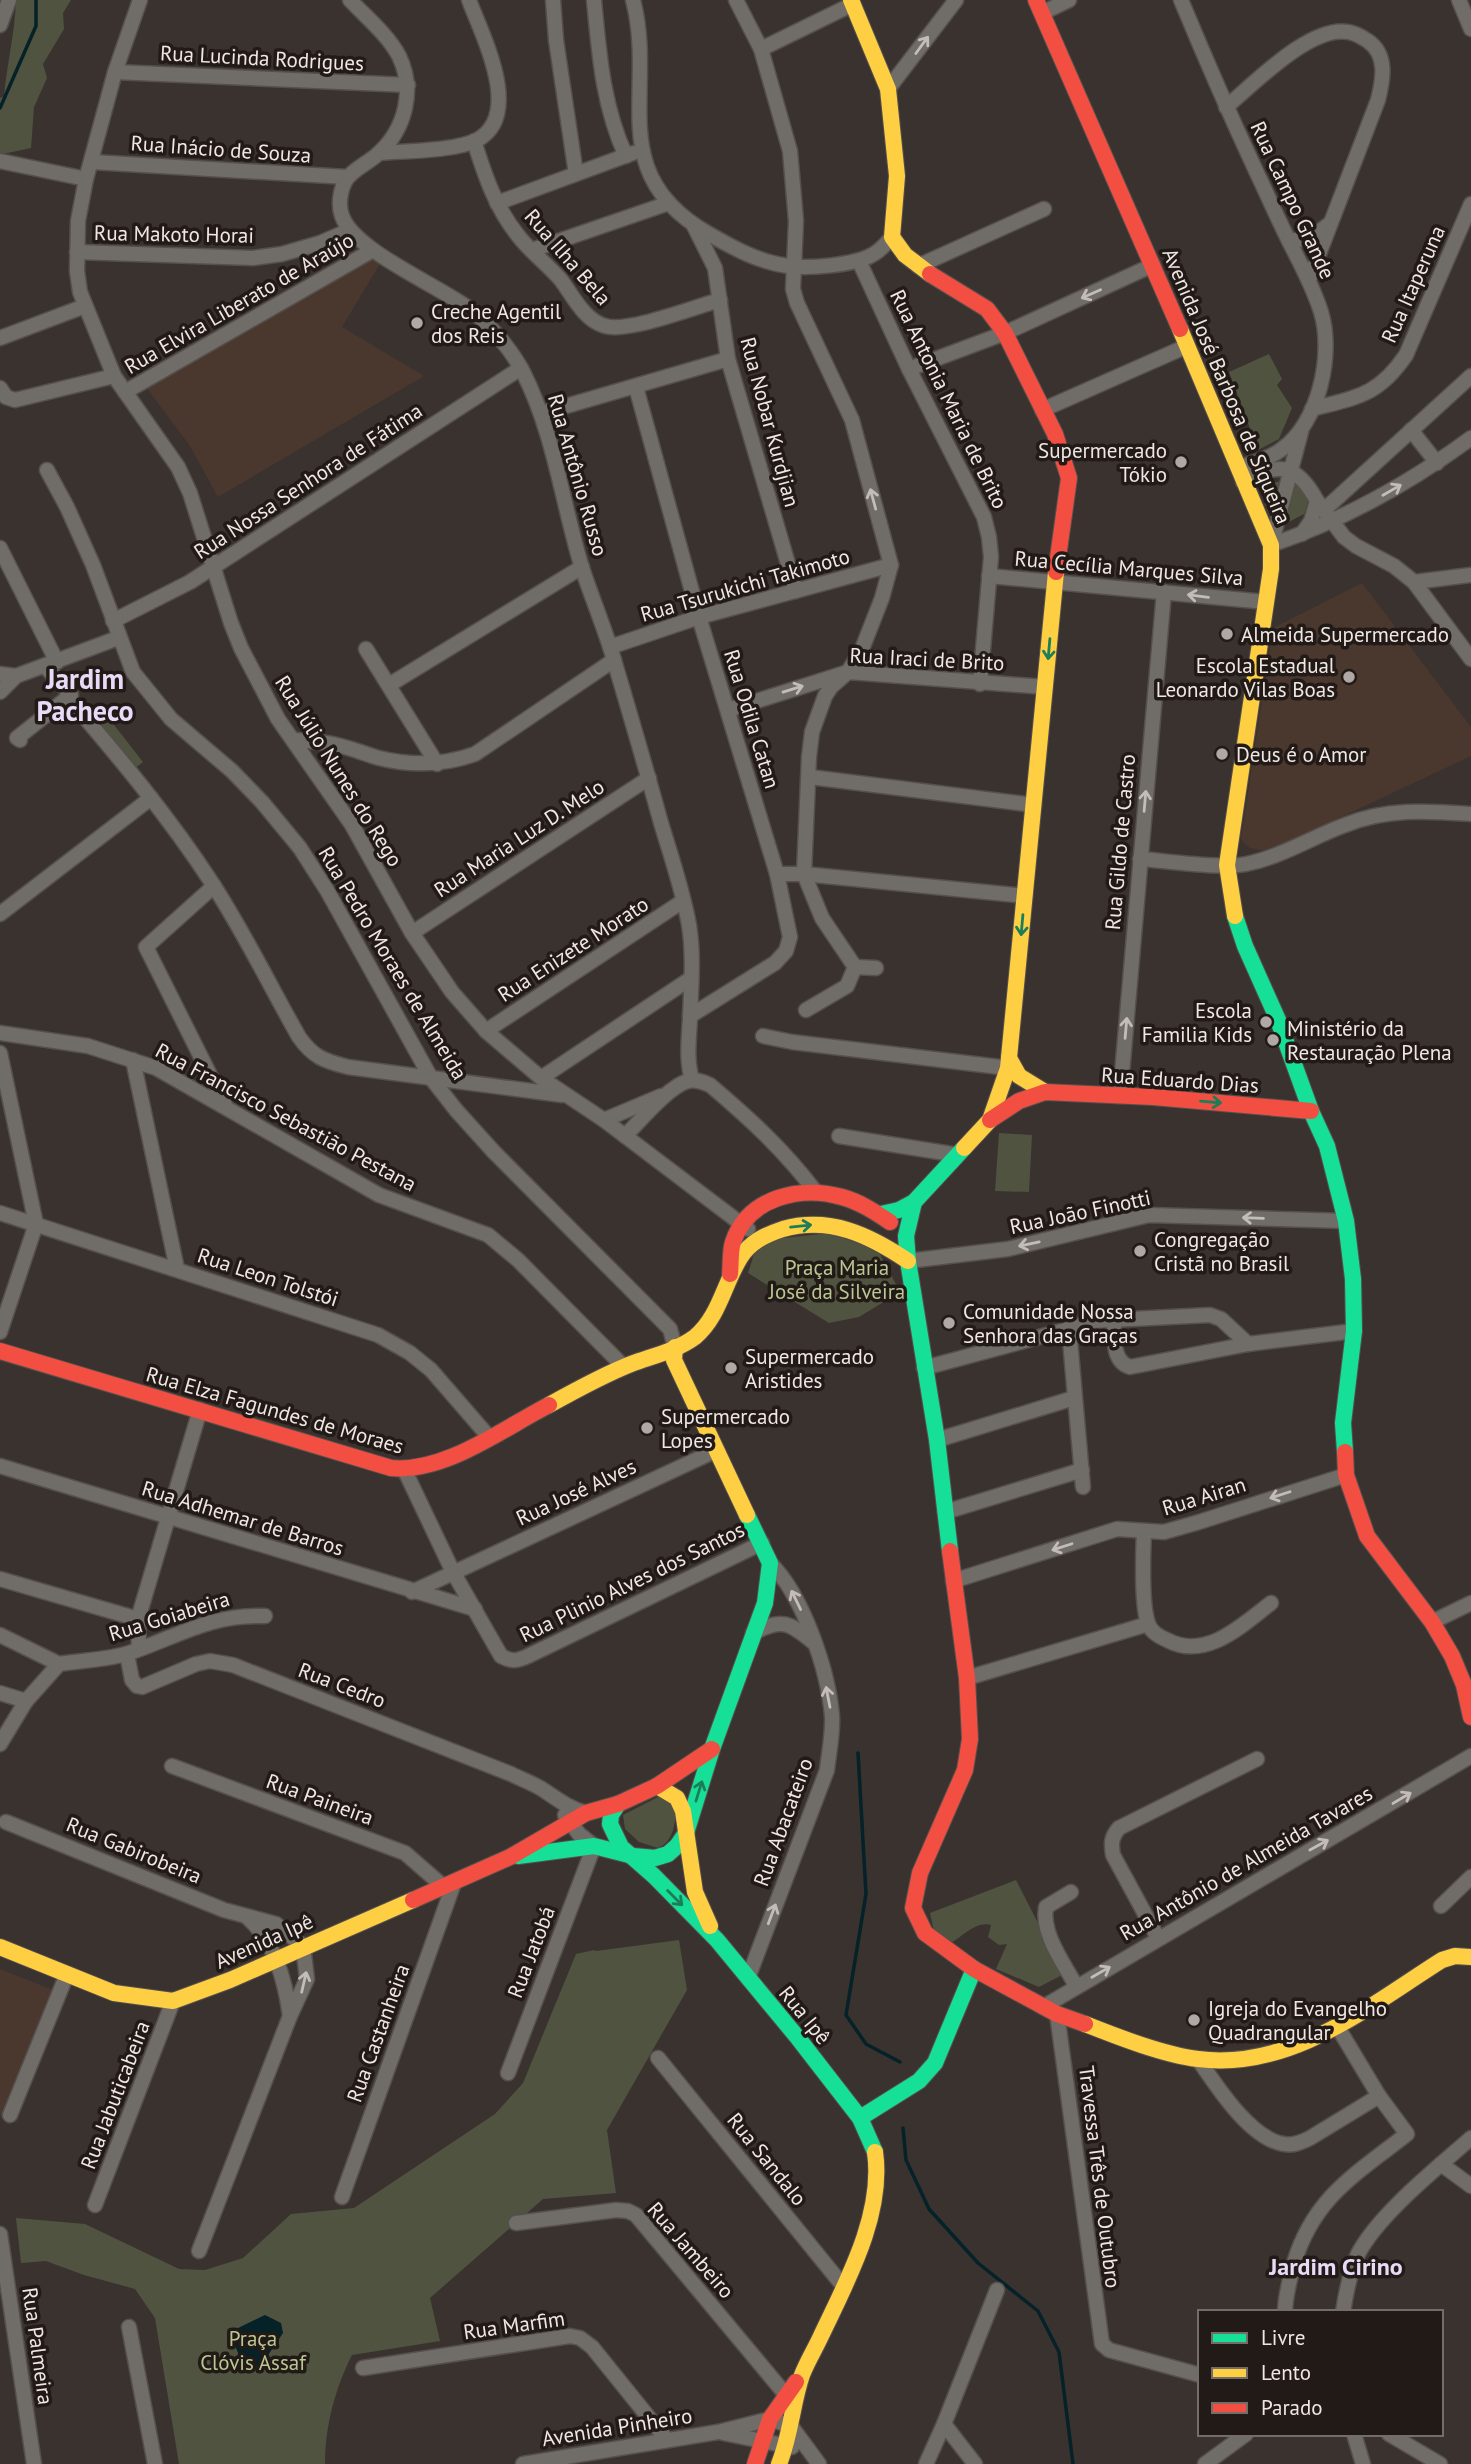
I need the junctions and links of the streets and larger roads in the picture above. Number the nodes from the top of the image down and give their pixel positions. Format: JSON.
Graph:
{"nodes":[{"id":1,"x":9,"y":0,"type":"edge"},
{"id":2,"x":140,"y":0,"type":"edge"},
{"id":3,"x":350,"y":0,"type":"edge"},
{"id":4,"x":469,"y":0,"type":"edge"},
{"id":5,"x":553,"y":0,"type":"edge"},
{"id":6,"x":594,"y":0,"type":"edge"},
{"id":7,"x":633,"y":0,"type":"edge"},
{"id":8,"x":736,"y":0,"type":"edge"},
{"id":9,"x":956,"y":0,"type":"edge"},
{"id":10,"x":1069,"y":0,"type":"edge"},
{"id":11,"x":1181,"y":0,"type":"edge"},
{"id":12,"x":1459,"y":0,"type":"edge"},
{"id":13,"x":852,"y":2,"type":"edge"},
{"id":14,"x":1039,"y":6,"type":"edge"},
{"id":15,"x":0,"y":25,"type":"edge"},
{"id":16,"x":1471,"y":29,"type":"edge"},
{"id":17,"x":761,"y":49,"type":"junction"},
{"id":18,"x":115,"y":72,"type":"junction"},
{"id":19,"x":408,"y":86,"type":"junction"},
{"id":20,"x":888,"y":89,"type":"junction"},
{"id":21,"x":1226,"y":107,"type":"junction"},
{"id":22,"x":474,"y":141,"type":"junction"},
{"id":23,"x":641,"y":150,"type":"junction"},
{"id":24,"x":379,"y":153,"type":"junction"},
{"id":25,"x":626,"y":156,"type":"junction"},
{"id":26,"x":0,"y":161,"type":"edge"},
{"id":27,"x":92,"y":162,"type":"junction"},
{"id":28,"x":576,"y":174,"type":"junction"},
{"id":29,"x":347,"y":177,"type":"junction"},
{"id":30,"x":86,"y":179,"type":"junction"},
{"id":31,"x":497,"y":203,"type":"junction"},
{"id":32,"x":669,"y":203,"type":"junction"},
{"id":33,"x":1471,"y":204,"type":"edge"},
{"id":34,"x":1044,"y":208,"type":"dead end"},
{"id":35,"x":693,"y":225,"type":"junction"},
{"id":36,"x":1329,"y":225,"type":"junction"},
{"id":37,"x":350,"y":230,"type":"junction"},
{"id":38,"x":892,"y":237,"type":"junction"},
{"id":39,"x":1289,"y":241,"type":"junction"},
{"id":40,"x":373,"y":250,"type":"junction"},
{"id":41,"x":531,"y":250,"type":"junction"},
{"id":42,"x":77,"y":252,"type":"junction"},
{"id":43,"x":859,"y":261,"type":"junction"},
{"id":44,"x":1153,"y":265,"type":"junction"},
{"id":45,"x":792,"y":266,"type":"junction"},
{"id":46,"x":918,"y":266,"type":"junction"},
{"id":47,"x":1309,"y":280,"type":"junction"},
{"id":48,"x":720,"y":300,"type":"junction"},
{"id":49,"x":85,"y":306,"type":"junction"},
{"id":50,"x":1004,"y":332,"type":"junction"},
{"id":51,"x":0,"y":338,"type":"edge"},
{"id":52,"x":1188,"y":346,"type":"junction"},
{"id":53,"x":729,"y":359,"type":"junction"},
{"id":54,"x":521,"y":368,"type":"junction"},
{"id":55,"x":909,"y":369,"type":"junction"},
{"id":56,"x":114,"y":376,"type":"junction"},
{"id":57,"x":1471,"y":376,"type":"edge"},
{"id":58,"x":636,"y":387,"type":"junction"},
{"id":59,"x":0,"y":388,"type":"edge"},
{"id":60,"x":125,"y":392,"type":"junction"},
{"id":61,"x":1312,"y":409,"type":"junction"},
{"id":62,"x":1042,"y":410,"type":"junction"},
{"id":63,"x":542,"y":413,"type":"junction"},
{"id":64,"x":1304,"y":424,"type":"junction"},
{"id":65,"x":1411,"y":430,"type":"junction"},
{"id":66,"x":1471,"y":438,"type":"edge"},
{"id":67,"x":1437,"y":463,"type":"junction"},
{"id":68,"x":47,"y":470,"type":"dead end"},
{"id":69,"x":1291,"y":470,"type":"junction"},
{"id":70,"x":1240,"y":475,"type":"junction"},
{"id":71,"x":1349,"y":488,"type":"junction"},
{"id":72,"x":1359,"y":507,"type":"junction"},
{"id":73,"x":1324,"y":510,"type":"junction"},
{"id":74,"x":1301,"y":535,"type":"junction"},
{"id":75,"x":1271,"y":545,"type":"junction"},
{"id":76,"x":0,"y":548,"type":"edge"},
{"id":77,"x":891,"y":565,"type":"junction"},
{"id":78,"x":213,"y":567,"type":"junction"},
{"id":79,"x":582,"y":567,"type":"junction"},
{"id":80,"x":1471,"y":575,"type":"edge"},
{"id":81,"x":989,"y":576,"type":"junction"},
{"id":82,"x":1055,"y":581,"type":"junction"},
{"id":83,"x":1414,"y":582,"type":"junction"},
{"id":84,"x":796,"y":591,"type":"junction"},
{"id":85,"x":1164,"y":592,"type":"junction"},
{"id":86,"x":1266,"y":602,"type":"junction"},
{"id":87,"x":699,"y":618,"type":"junction"},
{"id":88,"x":113,"y":621,"type":"junction"},
{"id":89,"x":118,"y":638,"type":"junction"},
{"id":90,"x":366,"y":649,"type":"dead end"},
{"id":91,"x":612,"y":654,"type":"junction"},
{"id":92,"x":1471,"y":659,"type":"edge"},
{"id":93,"x":51,"y":664,"type":"junction"},
{"id":94,"x":849,"y":672,"type":"junction"},
{"id":95,"x":0,"y":674,"type":"edge"},
{"id":96,"x":16,"y":676,"type":"junction"},
{"id":97,"x":980,"y":684,"type":"junction"},
{"id":98,"x":389,"y":685,"type":"junction"},
{"id":99,"x":1045,"y":687,"type":"junction"},
{"id":100,"x":0,"y":692,"type":"edge"},
{"id":101,"x":68,"y":698,"type":"junction"},
{"id":102,"x":728,"y":710,"type":"junction"},
{"id":103,"x":20,"y":740,"type":"dead end"},
{"id":104,"x":294,"y":740,"type":"junction"},
{"id":105,"x":437,"y":764,"type":"junction"},
{"id":106,"x":810,"y":777,"type":"junction"},
{"id":107,"x":649,"y":778,"type":"junction"},
{"id":108,"x":151,"y":798,"type":"junction"},
{"id":109,"x":1034,"y":805,"type":"junction"},
{"id":110,"x":1471,"y":814,"type":"edge"},
{"id":111,"x":1140,"y":859,"type":"junction"},
{"id":112,"x":1227,"y":865,"type":"junction"},
{"id":113,"x":777,"y":874,"type":"junction"},
{"id":114,"x":804,"y":874,"type":"junction"},
{"id":115,"x":214,"y":886,"type":"junction"},
{"id":116,"x":1025,"y":896,"type":"junction"},
{"id":117,"x":683,"y":901,"type":"junction"},
{"id":118,"x":0,"y":914,"type":"edge"},
{"id":119,"x":412,"y":933,"type":"junction"},
{"id":120,"x":855,"y":968,"type":"junction"},
{"id":121,"x":876,"y":968,"type":"dead end"},
{"id":122,"x":690,"y":979,"type":"junction"},
{"id":123,"x":806,"y":1010,"type":"dead end"},
{"id":124,"x":690,"y":1016,"type":"junction"},
{"id":125,"x":486,"y":1031,"type":"junction"},
{"id":126,"x":0,"y":1033,"type":"edge"},
{"id":127,"x":763,"y":1036,"type":"dead end"},
{"id":128,"x":0,"y":1054,"type":"edge"},
{"id":129,"x":133,"y":1060,"type":"junction"},
{"id":130,"x":1009,"y":1063,"type":"junction"},
{"id":131,"x":431,"y":1078,"type":"junction"},
{"id":132,"x":541,"y":1078,"type":"junction"},
{"id":133,"x":692,"y":1080,"type":"junction"},
{"id":134,"x":1045,"y":1092,"type":"junction"},
{"id":135,"x":669,"y":1093,"type":"junction"},
{"id":136,"x":567,"y":1096,"type":"junction"},
{"id":137,"x":1120,"y":1096,"type":"junction"},
{"id":138,"x":226,"y":1106,"type":"junction"},
{"id":139,"x":1311,"y":1111,"type":"junction"},
{"id":140,"x":604,"y":1120,"type":"junction"},
{"id":141,"x":990,"y":1121,"type":"junction"},
{"id":142,"x":625,"y":1136,"type":"junction"},
{"id":143,"x":839,"y":1136,"type":"dead end"},
{"id":144,"x":958,"y":1155,"type":"junction"},
{"id":145,"x":815,"y":1191,"type":"junction"},
{"id":146,"x":914,"y":1202,"type":"junction"},
{"id":147,"x":0,"y":1213,"type":"edge"},
{"id":148,"x":881,"y":1214,"type":"junction"},
{"id":149,"x":1346,"y":1221,"type":"junction"},
{"id":150,"x":741,"y":1222,"type":"junction"},
{"id":151,"x":36,"y":1224,"type":"junction"},
{"id":152,"x":906,"y":1236,"type":"junction"},
{"id":153,"x":758,"y":1238,"type":"junction"},
{"id":154,"x":908,"y":1261,"type":"junction"},
{"id":155,"x":177,"y":1269,"type":"junction"},
{"id":156,"x":730,"y":1276,"type":"junction"},
{"id":157,"x":1114,"y":1319,"type":"junction"},
{"id":158,"x":1069,"y":1329,"type":"junction"},
{"id":159,"x":1354,"y":1331,"type":"junction"},
{"id":160,"x":0,"y":1332,"type":"edge"},
{"id":161,"x":1248,"y":1344,"type":"junction"},
{"id":162,"x":675,"y":1347,"type":"junction"},
{"id":163,"x":0,"y":1351,"type":"edge"},
{"id":164,"x":624,"y":1367,"type":"junction"},
{"id":165,"x":924,"y":1368,"type":"junction"},
{"id":166,"x":1074,"y":1398,"type":"junction"},
{"id":167,"x":200,"y":1410,"type":"junction"},
{"id":168,"x":489,"y":1437,"type":"junction"},
{"id":169,"x":937,"y":1440,"type":"junction"},
{"id":170,"x":717,"y":1450,"type":"junction"},
{"id":171,"x":0,"y":1466,"type":"edge"},
{"id":172,"x":1082,"y":1470,"type":"junction"},
{"id":173,"x":405,"y":1471,"type":"junction"},
{"id":174,"x":1346,"y":1475,"type":"junction"},
{"id":175,"x":1083,"y":1486,"type":"dead end"},
{"id":176,"x":945,"y":1512,"type":"junction"},
{"id":177,"x":169,"y":1518,"type":"junction"},
{"id":178,"x":1144,"y":1531,"type":"junction"},
{"id":179,"x":762,"y":1543,"type":"junction"},
{"id":180,"x":770,"y":1563,"type":"junction"},
{"id":181,"x":453,"y":1572,"type":"junction"},
{"id":182,"x":0,"y":1579,"type":"edge"},
{"id":183,"x":953,"y":1581,"type":"junction"},
{"id":184,"x":412,"y":1592,"type":"junction"},
{"id":185,"x":1271,"y":1603,"type":"dead end"},
{"id":186,"x":1471,"y":1603,"type":"edge"},
{"id":187,"x":475,"y":1609,"type":"junction"},
{"id":188,"x":265,"y":1616,"type":"dead end"},
{"id":189,"x":138,"y":1619,"type":"junction"},
{"id":190,"x":1432,"y":1622,"type":"junction"},
{"id":191,"x":1148,"y":1624,"type":"junction"},
{"id":192,"x":753,"y":1633,"type":"junction"},
{"id":193,"x":0,"y":1635,"type":"edge"},
{"id":194,"x":814,"y":1643,"type":"junction"},
{"id":195,"x":133,"y":1651,"type":"junction"},
{"id":196,"x":59,"y":1664,"type":"junction"},
{"id":197,"x":967,"y":1678,"type":"junction"},
{"id":198,"x":0,"y":1693,"type":"edge"},
{"id":199,"x":26,"y":1701,"type":"junction"},
{"id":200,"x":1471,"y":1717,"type":"edge"},
{"id":201,"x":0,"y":1744,"type":"edge"},
{"id":202,"x":712,"y":1749,"type":"junction"},
{"id":203,"x":1471,"y":1756,"type":"edge"},
{"id":204,"x":1257,"y":1759,"type":"dead end"},
{"id":205,"x":172,"y":1766,"type":"dead end"},
{"id":206,"x":657,"y":1786,"type":"junction"},
{"id":207,"x":558,"y":1802,"type":"junction"},
{"id":208,"x":618,"y":1804,"type":"junction"},
{"id":209,"x":586,"y":1812,"type":"junction"},
{"id":210,"x":6,"y":1822,"type":"dead end"},
{"id":211,"x":568,"y":1822,"type":"junction"},
{"id":212,"x":686,"y":1833,"type":"junction"},
{"id":213,"x":594,"y":1846,"type":"junction"},
{"id":214,"x":633,"y":1856,"type":"junction"},
{"id":215,"x":510,"y":1857,"type":"junction"},
{"id":216,"x":1471,"y":1877,"type":"edge"},
{"id":217,"x":449,"y":1885,"type":"junction"},
{"id":218,"x":1071,"y":1892,"type":"dead end"},
{"id":219,"x":1441,"y":1906,"type":"dead end"},
{"id":220,"x":247,"y":1917,"type":"junction"},
{"id":221,"x":1157,"y":1938,"type":"junction"},
{"id":222,"x":717,"y":1940,"type":"junction"},
{"id":223,"x":303,"y":1946,"type":"junction"},
{"id":224,"x":0,"y":1947,"type":"edge"},
{"id":225,"x":0,"y":1957,"type":"edge"},
{"id":226,"x":1471,"y":1957,"type":"edge"},
{"id":227,"x":29,"y":1959,"type":"junction"},
{"id":228,"x":275,"y":1960,"type":"junction"},
{"id":229,"x":974,"y":1969,"type":"junction"},
{"id":230,"x":67,"y":1974,"type":"junction"},
{"id":231,"x":748,"y":1978,"type":"junction"},
{"id":232,"x":1076,"y":1986,"type":"junction"},
{"id":233,"x":173,"y":2001,"type":"junction"},
{"id":234,"x":1050,"y":2011,"type":"junction"},
{"id":235,"x":290,"y":2016,"type":"junction"},
{"id":236,"x":1337,"y":2026,"type":"junction"},
{"id":237,"x":658,"y":2057,"type":"dead end"},
{"id":238,"x":1198,"y":2059,"type":"junction"},
{"id":239,"x":508,"y":2073,"type":"dead end"},
{"id":240,"x":1379,"y":2096,"type":"junction"},
{"id":241,"x":10,"y":2115,"type":"dead end"},
{"id":242,"x":860,"y":2118,"type":"junction"},
{"id":243,"x":1471,"y":2138,"type":"edge"},
{"id":244,"x":1441,"y":2164,"type":"junction"},
{"id":245,"x":1471,"y":2186,"type":"edge"},
{"id":246,"x":342,"y":2197,"type":"dead end"},
{"id":247,"x":95,"y":2205,"type":"dead end"},
{"id":248,"x":516,"y":2223,"type":"dead end"},
{"id":249,"x":0,"y":2234,"type":"edge"},
{"id":250,"x":198,"y":2250,"type":"dead end"},
{"id":251,"x":844,"y":2287,"type":"junction"},
{"id":252,"x":998,"y":2290,"type":"dead end"},
{"id":253,"x":1285,"y":2310,"type":"edge"},
{"id":254,"x":1343,"y":2310,"type":"edge"},
{"id":255,"x":130,"y":2328,"type":"dead end"},
{"id":256,"x":363,"y":2368,"type":"dead end"},
{"id":257,"x":1198,"y":2374,"type":"edge"},
{"id":258,"x":791,"y":2398,"type":"junction"},
{"id":259,"x":770,"y":2419,"type":"junction"},
{"id":260,"x":944,"y":2424,"type":"junction"},
{"id":261,"x":791,"y":2426,"type":"junction"},
{"id":262,"x":718,"y":2432,"type":"junction"},
{"id":263,"x":1243,"y":2436,"type":"edge"},
{"id":264,"x":1355,"y":2436,"type":"edge"},
{"id":265,"x":1392,"y":2436,"type":"edge"},
{"id":266,"x":667,"y":2440,"type":"junction"},
{"id":267,"x":764,"y":2440,"type":"junction"},
{"id":268,"x":786,"y":2447,"type":"junction"},
{"id":269,"x":808,"y":2449,"type":"junction"},
{"id":270,"x":34,"y":2464,"type":"edge"},
{"id":271,"x":155,"y":2464,"type":"edge"},
{"id":272,"x":523,"y":2464,"type":"edge"},
{"id":273,"x":755,"y":2464,"type":"edge"},
{"id":274,"x":779,"y":2464,"type":"edge"},
{"id":275,"x":820,"y":2464,"type":"edge"},
{"id":276,"x":926,"y":2464,"type":"edge"},
{"id":277,"x":975,"y":2464,"type":"edge"},
{"id":278,"x":1205,"y":2464,"type":"edge"},
{"id":279,"x":1363,"y":2464,"type":"edge"},
{"id":280,"x":1440,"y":2464,"type":"edge"}],
"edges":[{"from":1,"to":15,"type":"street"},
{"from":2,"to":18,"type":"street","name":"Rua Júlio Nunes do Rego"},
{"from":3,"to":19,"type":"street"},
{"from":4,"to":22,"type":"street"},
{"from":5,"to":28,"type":"street"},
{"from":6,"to":25,"type":"street"},
{"from":7,"to":23,"type":"street"},
{"from":8,"to":17,"type":"street"},
{"from":20,"to":9,"type":"street","one_way":true},
{"from":10,"to":14,"type":"street"},
{"from":11,"to":21,"type":"street","name":"Rua Campo Grande"},
{"from":12,"to":16,"type":"street"},
{"from":13,"to":17,"type":"street"},
{"from":13,"to":20,"type":"street"},
{"from":14,"to":44,"type":"street","name":"Avenida José Barbosa de Siqueira"},
{"from":17,"to":45,"type":"street"},
{"from":18,"to":19,"type":"street","name":"Rua Lucinda Rodrigues"},
{"from":18,"to":27,"type":"street","name":"Rua Júlio Nunes do Rego"},
{"from":19,"to":24,"type":"street"},
{"from":20,"to":38,"type":"street"},
{"from":21,"to":36,"type":"street"},
{"from":21,"to":39,"type":"street","name":"Rua Campo Grande"},
{"from":22,"to":24,"type":"street"},
{"from":22,"to":31,"type":"street","name":"Rua Ilha Bela"},
{"from":23,"to":25,"type":"street"},
{"from":23,"to":32,"type":"street"},
{"from":24,"to":29,"type":"street"},
{"from":25,"to":28,"type":"street"},
{"from":26,"to":30,"type":"street"},
{"from":27,"to":29,"type":"street","name":"Rua Inácio de Souza"},
{"from":27,"to":30,"type":"street","name":"Rua Júlio Nunes do Rego"},
{"from":28,"to":31,"type":"street"},
{"from":29,"to":37,"type":"street"},
{"from":30,"to":42,"type":"street","name":"Rua Júlio Nunes do Rego"},
{"from":31,"to":41,"type":"street","name":"Rua Ilha Bela"},
{"from":32,"to":35,"type":"street"},
{"from":32,"to":41,"type":"street"},
{"from":33,"to":61,"type":"street","name":"Rua Itaperuna"},
{"from":34,"to":46,"type":"street"},
{"from":35,"to":45,"type":"street"},
{"from":35,"to":48,"type":"street","name":"Rua Nobar Kurdjian"},
{"from":36,"to":39,"type":"street"},
{"from":36,"to":47,"type":"street"},
{"from":37,"to":40,"type":"street","name":"Rua Antônio Russo"},
{"from":37,"to":42,"type":"street","name":"Rua Makoto Horai"},
{"from":38,"to":43,"type":"street"},
{"from":38,"to":46,"type":"street"},
{"from":39,"to":47,"type":"street","name":"Rua Campo Grande"},
{"from":40,"to":54,"type":"street","name":"Rua Antônio Russo"},
{"from":40,"to":60,"type":"street","name":"Rua Elvira Liberato de Araújo"},
{"from":41,"to":48,"type":"street","name":"Rua Ilha Bela"},
{"from":42,"to":49,"type":"street","name":"Rua Júlio Nunes do Rego"},
{"from":43,"to":45,"type":"street"},
{"from":43,"to":55,"type":"street","name":"Rua Antonia Maria de Brito"},
{"from":44,"to":50,"type":"street","one_way":true},
{"from":44,"to":52,"type":"street","name":"Avenida José Barbosa de Siqueira"},
{"from":77,"to":45,"type":"street","one_way":true},
{"from":46,"to":50,"type":"street"},
{"from":47,"to":61,"type":"street","name":"Rua Campo Grande"},
{"from":48,"to":53,"type":"street","name":"Rua Nobar Kurdjian"},
{"from":49,"to":51,"type":"street"},
{"from":49,"to":56,"type":"street","name":"Rua Júlio Nunes do Rego"},
{"from":50,"to":55,"type":"street"},
{"from":50,"to":62,"type":"street"},
{"from":52,"to":62,"type":"street"},
{"from":52,"to":70,"type":"street","name":"Avenida José Barbosa de Siqueira"},
{"from":53,"to":58,"type":"street"},
{"from":53,"to":84,"type":"street","name":"Rua Nobar Kurdjian"},
{"from":54,"to":63,"type":"street","name":"Rua Antônio Russo"},
{"from":54,"to":78,"type":"street","name":"Rua Nossa Senhora de Fátima"},
{"from":55,"to":81,"type":"street","name":"Rua Antonia Maria de Brito"},
{"from":56,"to":59,"type":"street"},
{"from":56,"to":60,"type":"street","name":"Rua Júlio Nunes do Rego"},
{"from":57,"to":65,"type":"street"},
{"from":58,"to":63,"type":"street"},
{"from":58,"to":87,"type":"street","name":"Rua Odila Catan"},
{"from":60,"to":78,"type":"street","name":"Rua Júlio Nunes do Rego"},
{"from":61,"to":64,"type":"street","name":"Rua Campo Grande"},
{"from":62,"to":82,"type":"street"},
{"from":63,"to":79,"type":"street","name":"Rua Antônio Russo"},
{"from":64,"to":69,"type":"street","name":"Rua Campo Grande"},
{"from":64,"to":70,"type":"street","name":"Rua Campo Grande"},
{"from":65,"to":67,"type":"street"},
{"from":65,"to":71,"type":"street"},
{"from":66,"to":67,"type":"street"},
{"from":72,"to":67,"type":"street","one_way":true},
{"from":68,"to":88,"type":"street","name":"Rua Pedro Moraes de Almeida"},
{"from":69,"to":70,"type":"street"},
{"from":69,"to":73,"type":"street"},
{"from":69,"to":75,"type":"street","name":"Rua Campo Grande"},
{"from":70,"to":75,"type":"street","name":"Avenida José Barbosa de Siqueira"},
{"from":71,"to":72,"type":"street"},
{"from":71,"to":73,"type":"street"},
{"from":72,"to":73,"type":"street"},
{"from":73,"to":74,"type":"street"},
{"from":73,"to":74,"type":"street"},
{"from":73,"to":83,"type":"street"},
{"from":74,"to":75,"type":"street"},
{"from":75,"to":86,"type":"street","name":"Avenida José Barbosa de Siqueira"},
{"from":76,"to":93,"type":"street"},
{"from":77,"to":84,"type":"street","name":"Rua Tsurukichi Takimoto"},
{"from":77,"to":94,"type":"street"},
{"from":78,"to":88,"type":"street","name":"Rua Nossa Senhora de Fátima"},
{"from":78,"to":104,"type":"street","name":"Rua Júlio Nunes do Rego"},
{"from":79,"to":91,"type":"street","name":"Rua Antônio Russo"},
{"from":79,"to":98,"type":"street"},
{"from":80,"to":83,"type":"street"},
{"from":81,"to":82,"type":"street","name":"Rua Cecília Marques Silva"},
{"from":81,"to":97,"type":"street","name":"Rua Antonia Maria de Brito"},
{"from":82,"to":85,"type":"street","name":"Rua Cecília Marques Silva"},
{"from":82,"to":99,"type":"street","one_way":true},
{"from":83,"to":92,"type":"street"},
{"from":84,"to":87,"type":"street","name":"Rua Tsurukichi Takimoto"},
{"from":86,"to":85,"type":"street","name":"Rua Cecília Marques Silva","one_way":true},
{"from":111,"to":85,"type":"street","name":"Rua Gildo de Castro","one_way":true},
{"from":86,"to":112,"type":"street","name":"Avenida José Barbosa de Siqueira"},
{"from":87,"to":91,"type":"street","name":"Rua Tsurukichi Takimoto"},
{"from":87,"to":102,"type":"street","name":"Rua Odila Catan"},
{"from":88,"to":89,"type":"street","name":"Rua Pedro Moraes de Almeida"},
{"from":89,"to":93,"type":"street"},
{"from":89,"to":131,"type":"street","name":"Rua Pedro Moraes de Almeida"},
{"from":90,"to":98,"type":"street"},
{"from":91,"to":105,"type":"street","name":"Rua Tsurukichi Takimoto"},
{"from":91,"to":107,"type":"street","name":"Rua Antônio Russo"},
{"from":93,"to":96,"type":"street"},
{"from":93,"to":101,"type":"street"},
{"from":94,"to":97,"type":"street","name":"Rua Iraci de Brito"},
{"from":102,"to":94,"type":"street","name":"Rua Iraci de Brito","one_way":true},
{"from":94,"to":106,"type":"street"},
{"from":95,"to":96,"type":"street"},
{"from":96,"to":100,"type":"street"},
{"from":97,"to":99,"type":"street","name":"Rua Iraci de Brito"},
{"from":98,"to":105,"type":"street"},
{"from":99,"to":109,"type":"street"},
{"from":101,"to":103,"type":"street"},
{"from":101,"to":108,"type":"street"},
{"from":102,"to":113,"type":"street","name":"Rua Odila Catan"},
{"from":104,"to":105,"type":"street"},
{"from":104,"to":119,"type":"street","name":"Rua Júlio Nunes do Rego"},
{"from":106,"to":109,"type":"street"},
{"from":106,"to":114,"type":"street"},
{"from":107,"to":117,"type":"street","name":"Rua Antônio Russo"},
{"from":107,"to":119,"type":"street","name":"Rua Maria Luz D. Melo"},
{"from":108,"to":115,"type":"street"},
{"from":108,"to":118,"type":"street"},
{"from":109,"to":116,"type":"street"},
{"from":110,"to":112,"type":"street"},
{"from":111,"to":112,"type":"street"},
{"from":137,"to":111,"type":"street","name":"Rua Gildo de Castro","one_way":true},
{"from":112,"to":139,"type":"street","name":"Avenida José Barbosa de Siqueira"},
{"from":113,"to":114,"type":"street"},
{"from":113,"to":124,"type":"street","name":"Rua Odila Catan"},
{"from":114,"to":116,"type":"street"},
{"from":114,"to":120,"type":"street"},
{"from":115,"to":131,"type":"street"},
{"from":115,"to":138,"type":"street"},
{"from":116,"to":130,"type":"street","one_way":true},
{"from":117,"to":122,"type":"street","name":"Rua Antônio Russo"},
{"from":117,"to":125,"type":"street","name":"Rua Enizete Morato"},
{"from":119,"to":125,"type":"street","name":"Rua Júlio Nunes do Rego"},
{"from":120,"to":121,"type":"street"},
{"from":120,"to":123,"type":"street"},
{"from":122,"to":124,"type":"street","name":"Rua Antônio Russo"},
{"from":122,"to":132,"type":"street"},
{"from":124,"to":133,"type":"street","name":"Rua Antônio Russo"},
{"from":125,"to":132,"type":"street","name":"Rua Júlio Nunes do Rego"},
{"from":126,"to":129,"type":"street","name":"Rua Francisco Sebastião Pestana"},
{"from":127,"to":130,"type":"street"},
{"from":128,"to":151,"type":"street"},
{"from":129,"to":138,"type":"street","name":"Rua Francisco Sebastião Pestana"},
{"from":129,"to":155,"type":"street"},
{"from":130,"to":134,"type":"street"},
{"from":130,"to":141,"type":"street"},
{"from":131,"to":136,"type":"street"},
{"from":131,"to":162,"type":"street","name":"Rua Pedro Moraes de Almeida"},
{"from":132,"to":136,"type":"street","name":"Rua Júlio Nunes do Rego"},
{"from":133,"to":135,"type":"street"},
{"from":133,"to":145,"type":"street"},
{"from":134,"to":137,"type":"street","name":"Rua Eduardo Dias"},
{"from":134,"to":141,"type":"street","name":"Rua Eduardo Dias"},
{"from":135,"to":140,"type":"street"},
{"from":135,"to":142,"type":"street"},
{"from":136,"to":140,"type":"street","name":"Rua Júlio Nunes do Rego"},
{"from":137,"to":139,"type":"street","name":"Rua Eduardo Dias","one_way":true},
{"from":138,"to":164,"type":"street","name":"Rua Francisco Sebastião Pestana"},
{"from":139,"to":149,"type":"street","name":"Avenida José Barbosa de Siqueira"},
{"from":140,"to":142,"type":"street","name":"Rua Júlio Nunes do Rego"},
{"from":141,"to":144,"type":"street"},
{"from":142,"to":150,"type":"street","name":"Rua Júlio Nunes do Rego"},
{"from":143,"to":144,"type":"street"},
{"from":144,"to":146,"type":"street"},
{"from":145,"to":148,"type":"street"},
{"from":145,"to":150,"type":"street"},
{"from":146,"to":148,"type":"street"},
{"from":146,"to":152,"type":"street"},
{"from":147,"to":151,"type":"street","name":"Rua Leon Tolstói"},
{"from":148,"to":152,"type":"street"},
{"from":149,"to":154,"type":"street","name":"Rua João Finotti","one_way":true},
{"from":149,"to":159,"type":"street","name":"Avenida José Barbosa de Siqueira"},
{"from":150,"to":153,"type":"street","name":"Rua Júlio Nunes do Rego"},
{"from":150,"to":156,"type":"street","name":"Rua Elza Fagundes de Moraes"},
{"from":151,"to":155,"type":"street","name":"Rua Leon Tolstói"},
{"from":151,"to":160,"type":"street"},
{"from":152,"to":154,"type":"street"},
{"from":153,"to":154,"type":"street","one_way":true},
{"from":153,"to":156,"type":"street","name":"Rua Elza Fagundes de Moraes"},
{"from":154,"to":165,"type":"street"},
{"from":155,"to":168,"type":"street","name":"Rua Leon Tolstói"},
{"from":156,"to":162,"type":"street","name":"Rua Elza Fagundes de Moraes"},
{"from":157,"to":158,"type":"street"},
{"from":157,"to":161,"type":"street"},
{"from":157,"to":161,"type":"street"},
{"from":158,"to":165,"type":"street"},
{"from":158,"to":166,"type":"street"},
{"from":159,"to":161,"type":"street"},
{"from":159,"to":174,"type":"street","name":"Avenida José Barbosa de Siqueira"},
{"from":162,"to":164,"type":"street","name":"Rua Elza Fagundes de Moraes"},
{"from":162,"to":170,"type":"street"},
{"from":163,"to":167,"type":"street","name":"Rua Elza Fagundes de Moraes"},
{"from":164,"to":168,"type":"street","name":"Rua Elza Fagundes de Moraes"},
{"from":165,"to":169,"type":"street"},
{"from":166,"to":169,"type":"street"},
{"from":166,"to":172,"type":"street"},
{"from":167,"to":173,"type":"street","name":"Rua Elza Fagundes de Moraes"},
{"from":167,"to":177,"type":"street"},
{"from":168,"to":173,"type":"street","name":"Rua Elza Fagundes de Moraes"},
{"from":169,"to":176,"type":"street"},
{"from":170,"to":179,"type":"street"},
{"from":170,"to":181,"type":"street","name":"Rua José Alves"},
{"from":171,"to":177,"type":"street","name":"Rua Adhemar de Barros"},
{"from":172,"to":175,"type":"street"},
{"from":172,"to":176,"type":"street"},
{"from":173,"to":181,"type":"street","name":"Rua Plinio Alves dos Santos"},
{"from":174,"to":178,"type":"street","name":"Rua Airan","one_way":true},
{"from":174,"to":190,"type":"street","name":"Avenida José Barbosa de Siqueira"},
{"from":176,"to":183,"type":"street"},
{"from":177,"to":184,"type":"street","name":"Rua Adhemar de Barros"},
{"from":177,"to":189,"type":"street"},
{"from":178,"to":183,"type":"street","name":"Rua Airan","one_way":true},
{"from":178,"to":191,"type":"street"},
{"from":179,"to":180,"type":"street"},
{"from":179,"to":187,"type":"street","name":"Rua Plinio Alves dos Santos"},
{"from":180,"to":192,"type":"street"},
{"from":194,"to":180,"type":"street","name":"Rua Abacateiro","one_way":true},
{"from":181,"to":184,"type":"street","name":"Rua José Alves"},
{"from":181,"to":187,"type":"street","name":"Rua Plinio Alves dos Santos"},
{"from":182,"to":189,"type":"street"},
{"from":183,"to":197,"type":"street"},
{"from":184,"to":187,"type":"street","name":"Rua Adhemar de Barros"},
{"from":185,"to":191,"type":"street"},
{"from":186,"to":190,"type":"street"},
{"from":188,"to":195,"type":"street","name":"Rua Goiabeira"},
{"from":189,"to":195,"type":"street"},
{"from":190,"to":200,"type":"street","name":"Avenida José Barbosa de Siqueira"},
{"from":191,"to":197,"type":"street"},
{"from":192,"to":194,"type":"street"},
{"from":192,"to":202,"type":"street"},
{"from":193,"to":196,"type":"street"},
{"from":231,"to":194,"type":"street","name":"Rua Abacateiro","one_way":true},
{"from":195,"to":196,"type":"street","name":"Rua Goiabeira"},
{"from":195,"to":207,"type":"street","name":"Rua Cedro"},
{"from":196,"to":199,"type":"street"},
{"from":197,"to":229,"type":"street"},
{"from":198,"to":199,"type":"street"},
{"from":199,"to":201,"type":"street"},
{"from":202,"to":206,"type":"street"},
{"from":212,"to":202,"type":"street","one_way":true},
{"from":221,"to":203,"type":"street","name":"Rua Antônio de Almeida Tavares","one_way":true},
{"from":204,"to":221,"type":"street"},
{"from":205,"to":217,"type":"street","name":"Rua Paineira"},
{"from":206,"to":208,"type":"street"},
{"from":206,"to":212,"type":"street"},
{"from":207,"to":209,"type":"street","name":"Rua Cedro"},
{"from":207,"to":211,"type":"street"},
{"from":208,"to":209,"type":"street","name":"Avenida Ipê"},
{"from":208,"to":214,"type":"street"},
{"from":209,"to":211,"type":"street","name":"Avenida Ipê"},
{"from":210,"to":220,"type":"street","name":"Rua Gabirobeira"},
{"from":211,"to":213,"type":"street"},
{"from":211,"to":215,"type":"street","name":"Avenida Ipê"},
{"from":212,"to":214,"type":"street"},
{"from":212,"to":222,"type":"street","name":"Rua Ipê"},
{"from":213,"to":214,"type":"street","name":"Avenida Ipê"},
{"from":213,"to":215,"type":"street","name":"Avenida Ipê"},
{"from":213,"to":239,"type":"street","name":"Rua Jatobá"},
{"from":214,"to":222,"type":"street","name":"Rua Ipê","one_way":true},
{"from":215,"to":217,"type":"street","name":"Avenida Ipê"},
{"from":216,"to":219,"type":"street"},
{"from":217,"to":223,"type":"street","name":"Avenida Ipê"},
{"from":217,"to":246,"type":"street","name":"Rua Castanheira"},
{"from":218,"to":232,"type":"street"},
{"from":220,"to":223,"type":"street","name":"Rua Gabirobeira"},
{"from":220,"to":228,"type":"street"},
{"from":232,"to":221,"type":"street","name":"Rua Antônio de Almeida Tavares","one_way":true},
{"from":222,"to":231,"type":"street","name":"Rua Ipê"},
{"from":223,"to":228,"type":"street","name":"Avenida Ipê"},
{"from":235,"to":223,"type":"street","one_way":true},
{"from":224,"to":227,"type":"street","name":"Avenida Ipê"},
{"from":225,"to":227,"type":"street","name":"Avenida Ipê"},
{"from":226,"to":236,"type":"street"},
{"from":227,"to":230,"type":"street","name":"Avenida Ipê"},
{"from":228,"to":233,"type":"street","name":"Avenida Ipê"},
{"from":228,"to":235,"type":"street"},
{"from":229,"to":234,"type":"street"},
{"from":229,"to":242,"type":"street"},
{"from":230,"to":233,"type":"street","name":"Avenida Ipê"},
{"from":230,"to":241,"type":"street"},
{"from":231,"to":242,"type":"street","name":"Rua Ipê"},
{"from":232,"to":234,"type":"street","name":"Rua Antônio de Almeida Tavares"},
{"from":233,"to":247,"type":"street","name":"Rua Jabuticabeira"},
{"from":234,"to":238,"type":"street"},
{"from":234,"to":257,"type":"street","name":"Travessa Três de Outubro"},
{"from":235,"to":250,"type":"street"},
{"from":236,"to":238,"type":"street"},
{"from":236,"to":240,"type":"street"},
{"from":237,"to":251,"type":"street","name":"Rua Sandalo"},
{"from":238,"to":240,"type":"street"},
{"from":240,"to":253,"type":"street"},
{"from":242,"to":251,"type":"street","name":"Rua Ipê"},
{"from":243,"to":244,"type":"street"},
{"from":244,"to":245,"type":"street"},
{"from":244,"to":254,"type":"street"},
{"from":248,"to":258,"type":"street","name":"Rua Jambeiro"},
{"from":249,"to":270,"type":"street","name":"Rua Palmeira"},
{"from":251,"to":258,"type":"street","name":"Rua Ipê"},
{"from":252,"to":260,"type":"street"},
{"from":255,"to":271,"type":"street"},
{"from":256,"to":266,"type":"street","name":"Rua Marfim"},
{"from":258,"to":259,"type":"street","name":"Rua Ipê"},
{"from":258,"to":261,"type":"street"},
{"from":259,"to":261,"type":"street"},
{"from":259,"to":262,"type":"street","name":"Avenida Pinheiro"},
{"from":259,"to":267,"type":"street","name":"Rua Ipê"},
{"from":260,"to":276,"type":"street"},
{"from":260,"to":277,"type":"street"},
{"from":261,"to":268,"type":"street"},
{"from":261,"to":269,"type":"street"},
{"from":262,"to":266,"type":"street","name":"Avenida Pinheiro"},
{"from":262,"to":267,"type":"street","name":"Avenida Pinheiro"},
{"from":263,"to":278,"type":"street"},
{"from":264,"to":279,"type":"street"},
{"from":265,"to":280,"type":"street"},
{"from":266,"to":272,"type":"street","name":"Avenida Pinheiro"},
{"from":267,"to":268,"type":"street","name":"Avenida Pinheiro"},
{"from":267,"to":273,"type":"street","name":"Rua Ipê"},
{"from":268,"to":269,"type":"street","name":"Avenida Pinheiro"},
{"from":268,"to":274,"type":"street"},
{"from":269,"to":275,"type":"street"}]}
